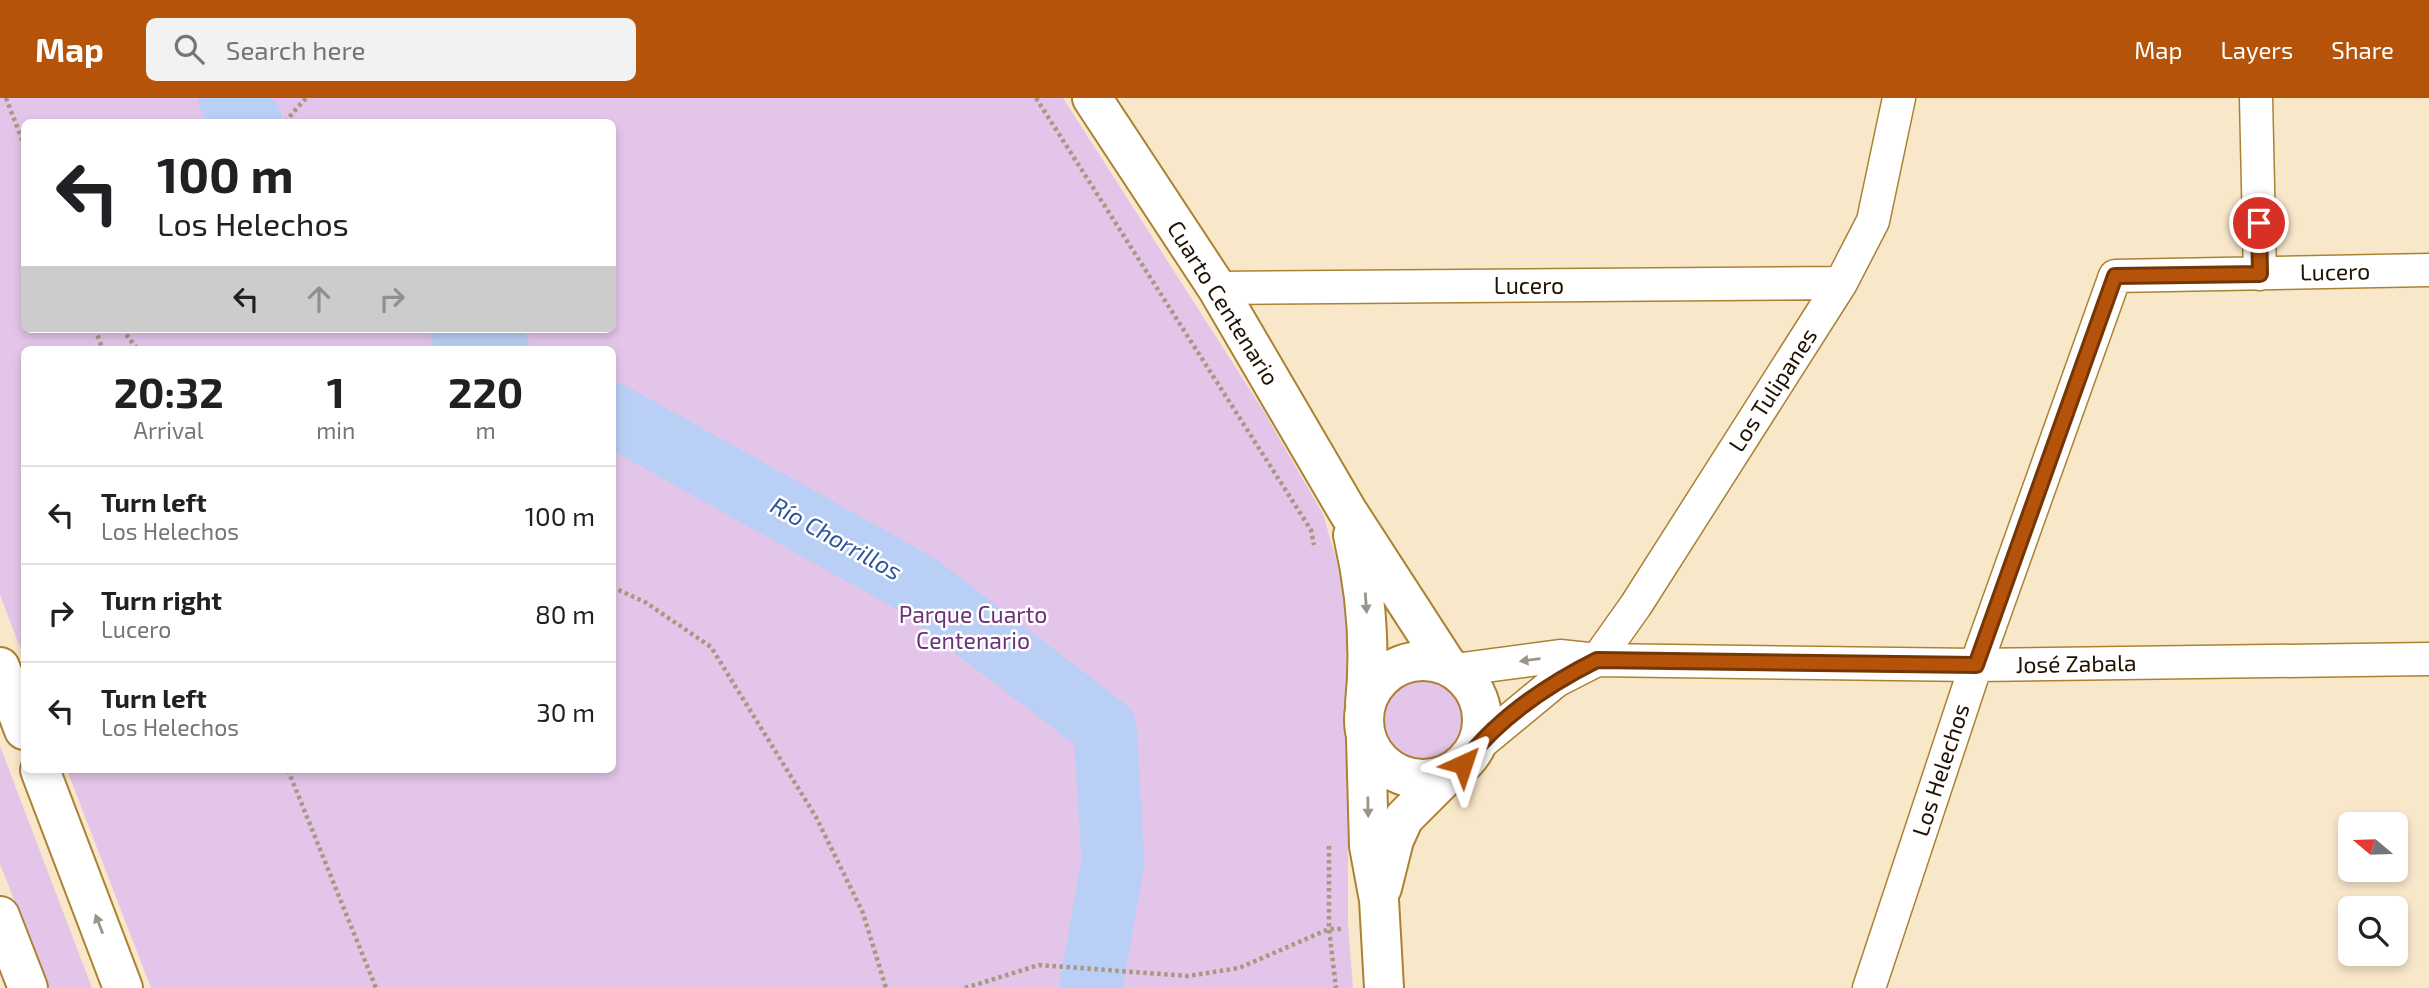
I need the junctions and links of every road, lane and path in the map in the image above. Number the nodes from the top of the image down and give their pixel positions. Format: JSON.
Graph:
{"nodes":[{"id":1,"x":6,"y":98,"type":"edge"},
{"id":2,"x":1036,"y":98,"type":"edge"},
{"id":3,"x":1092,"y":98,"type":"edge"},
{"id":4,"x":1899,"y":98,"type":"edge"},
{"id":5,"x":2256,"y":98,"type":"edge"},
{"id":6,"x":306,"y":99,"type":"edge"},
{"id":7,"x":288,"y":119,"type":"edge"},
{"id":8,"x":21,"y":137,"type":"edge"},
{"id":9,"x":2429,"y":270,"type":"edge"},
{"id":10,"x":2260,"y":274,"type":"junction"},
{"id":11,"x":2115,"y":276,"type":"joint"},
{"id":12,"x":1841,"y":283,"type":"junction"},
{"id":13,"x":1217,"y":288,"type":"junction"},
{"id":14,"x":1348,"y":512,"type":"junction"},
{"id":15,"x":1316,"y":555,"type":"dead end"},
{"id":16,"x":616,"y":589,"type":"edge"},
{"id":17,"x":2429,"y":659,"type":"edge"},
{"id":18,"x":1597,"y":660,"type":"junction"},
{"id":19,"x":1976,"y":665,"type":"junction"},
{"id":20,"x":0,"y":667,"type":"edge"},
{"id":21,"x":1451,"y":667,"type":"junction"},
{"id":22,"x":21,"y":722,"type":"edge"},
{"id":23,"x":1366,"y":723,"type":"junction"},
{"id":24,"x":1475,"y":748,"type":"junction"},
{"id":25,"x":41,"y":773,"type":"edge"},
{"id":26,"x":289,"y":773,"type":"edge"},
{"id":27,"x":1447,"y":775,"type":"junction"},
{"id":28,"x":1329,"y":834,"type":"dead end"},
{"id":29,"x":1379,"y":913,"type":"junction"},
{"id":30,"x":0,"y":916,"type":"edge"},
{"id":31,"x":1329,"y":929,"type":"junction"},
{"id":32,"x":27,"y":988,"type":"edge"},
{"id":33,"x":123,"y":988,"type":"edge"},
{"id":34,"x":376,"y":988,"type":"edge"},
{"id":35,"x":886,"y":988,"type":"edge"},
{"id":36,"x":965,"y":988,"type":"edge"},
{"id":37,"x":1336,"y":988,"type":"edge"},
{"id":38,"x":1384,"y":988,"type":"edge"},
{"id":39,"x":1870,"y":988,"type":"edge"}],
"edges":[{"from":1,"to":8,"type":"path"},
{"from":2,"to":15,"type":"path"},
{"from":3,"to":13,"type":"main road","name":"Cuarto Centenario"},
{"from":4,"to":12,"type":"street","name":"Los Tulipanes"},
{"from":5,"to":10,"type":"street"},
{"from":6,"to":7,"type":"path"},
{"from":9,"to":10,"type":"street","name":"Lucero"},
{"from":10,"to":11,"type":"street","name":"Lucero"},
{"from":11,"to":19,"type":"street","name":"Los Helechos"},
{"from":12,"to":13,"type":"street","name":"Lucero"},
{"from":12,"to":18,"type":"street","name":"Los Tulipanes"},
{"from":13,"to":14,"type":"main road","name":"Cuarto Centenario"},
{"from":14,"to":21,"type":"main road","name":"Cuarto Centenario"},
{"from":14,"to":23,"type":"main road","name":"Cuarto Centenario","one_way":true},
{"from":16,"to":35,"type":"path"},
{"from":17,"to":19,"type":"street","name":"José Zabala"},
{"from":18,"to":19,"type":"street","name":"José Zabala"},
{"from":18,"to":21,"type":"street","name":"José Zabala","one_way":true},
{"from":18,"to":24,"type":"street","name":"José Zabala"},
{"from":19,"to":39,"type":"street","name":"Los Helechos"},
{"from":20,"to":22,"type":"main road"},
{"from":21,"to":23,"type":"main road"},
{"from":21,"to":24,"type":"main road","name":"Cuarto Centenario"},
{"from":23,"to":27,"type":"main road"},
{"from":23,"to":29,"type":"main road","name":"Cuarto Centenario","one_way":true},
{"from":24,"to":27,"type":"main road","name":"Cuarto Centenario"},
{"from":33,"to":25,"type":"main road","one_way":true},
{"from":26,"to":34,"type":"path"},
{"from":27,"to":29,"type":"main road","name":"Cuarto Centenario"},
{"from":28,"to":31,"type":"path"},
{"from":29,"to":31,"type":"path"},
{"from":29,"to":38,"type":"main road","name":"Cuarto Centenario"},
{"from":30,"to":32,"type":"main road"},
{"from":31,"to":36,"type":"path"},
{"from":31,"to":37,"type":"path"}]}
